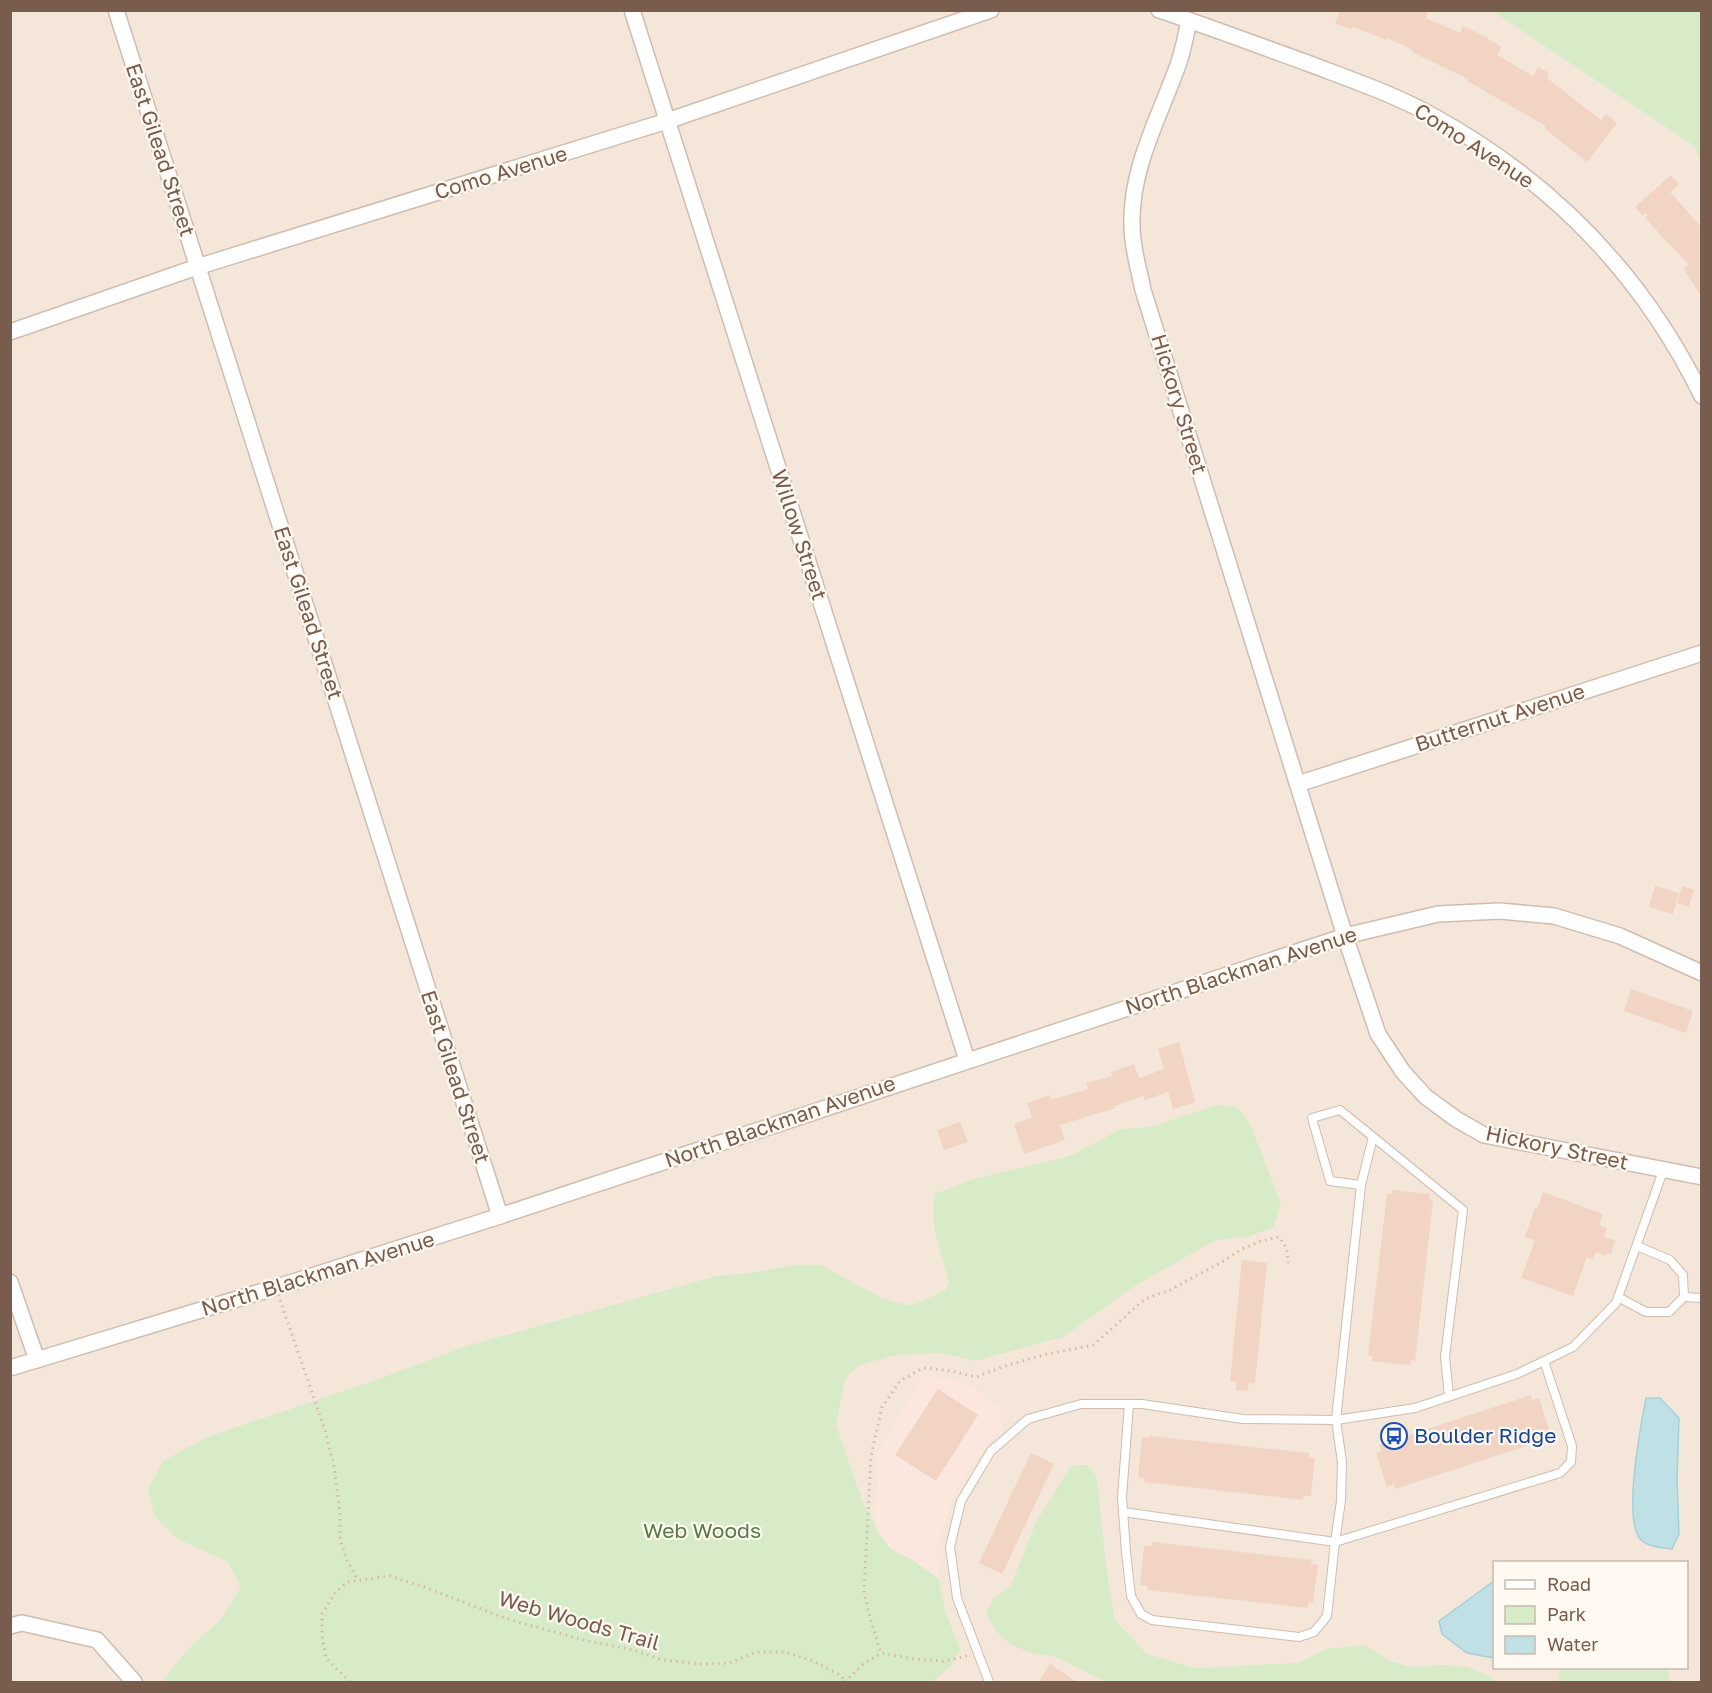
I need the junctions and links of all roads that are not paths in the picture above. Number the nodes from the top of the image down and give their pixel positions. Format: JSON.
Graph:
{"nodes":[{"id":1,"x":116,"y":10,"type":"edge"},
{"id":2,"x":632,"y":10,"type":"edge"},
{"id":3,"x":991,"y":10,"type":"edge"},
{"id":4,"x":1159,"y":10,"type":"edge"},
{"id":5,"x":1189,"y":20,"type":"junction"},
{"id":6,"x":667,"y":121,"type":"junction"},
{"id":7,"x":197,"y":267,"type":"junction"},
{"id":8,"x":10,"y":332,"type":"edge"},
{"id":9,"x":1701,"y":396,"type":"edge"},
{"id":10,"x":1701,"y":652,"type":"edge"},
{"id":11,"x":1298,"y":784,"type":"junction"},
{"id":12,"x":1345,"y":936,"type":"junction"},
{"id":13,"x":1701,"y":973,"type":"edge"},
{"id":14,"x":967,"y":1060,"type":"junction"},
{"id":15,"x":1373,"y":1137,"type":"junction"},
{"id":16,"x":1663,"y":1171,"type":"junction"},
{"id":17,"x":1701,"y":1177,"type":"edge"},
{"id":18,"x":1361,"y":1185,"type":"junction"},
{"id":19,"x":500,"y":1216,"type":"junction"},
{"id":20,"x":1641,"y":1233,"type":"junction"},
{"id":21,"x":1636,"y":1246,"type":"junction"},
{"id":22,"x":1650,"y":1251,"type":"junction"},
{"id":23,"x":10,"y":1282,"type":"edge"},
{"id":24,"x":1618,"y":1297,"type":"junction"},
{"id":25,"x":1684,"y":1297,"type":"junction"},
{"id":26,"x":1701,"y":1298,"type":"edge"},
{"id":27,"x":37,"y":1360,"type":"junction"},
{"id":28,"x":1544,"y":1361,"type":"junction"},
{"id":29,"x":10,"y":1368,"type":"edge"},
{"id":30,"x":1449,"y":1396,"type":"junction"},
{"id":31,"x":1129,"y":1404,"type":"junction"},
{"id":32,"x":1336,"y":1420,"type":"junction"},
{"id":33,"x":1123,"y":1512,"type":"junction"},
{"id":34,"x":1335,"y":1542,"type":"junction"},
{"id":35,"x":10,"y":1626,"type":"edge"},
{"id":36,"x":134,"y":1683,"type":"edge"},
{"id":37,"x":989,"y":1683,"type":"edge"}],
"edges":[{"from":1,"to":7,"type":"street","name":"East Gilead Street"},
{"from":2,"to":6,"type":"street","name":"Willow Street"},
{"from":3,"to":6,"type":"street","name":"Como Avenue"},
{"from":4,"to":5,"type":"street","name":"Como Avenue"},
{"from":5,"to":9,"type":"street","name":"Como Avenue"},
{"from":5,"to":11,"type":"street","name":"Hickory Street"},
{"from":6,"to":7,"type":"street","name":"Como Avenue"},
{"from":6,"to":14,"type":"street","name":"Willow Street"},
{"from":7,"to":8,"type":"street","name":"Como Avenue"},
{"from":7,"to":19,"type":"street","name":"East Gilead Street"},
{"from":10,"to":11,"type":"street","name":"Butternut Avenue"},
{"from":11,"to":12,"type":"street","name":"Hickory Street"},
{"from":12,"to":13,"type":"street","name":"North Blackman Avenue"},
{"from":12,"to":14,"type":"street","name":"North Blackman Avenue"},
{"from":12,"to":16,"type":"street","name":"Hickory Street"},
{"from":14,"to":19,"type":"street","name":"North Blackman Avenue"},
{"from":15,"to":18,"type":"lane"},
{"from":15,"to":18,"type":"lane"},
{"from":15,"to":30,"type":"lane"},
{"from":16,"to":17,"type":"street","name":"Hickory Street"},
{"from":16,"to":20,"type":"lane"},
{"from":18,"to":32,"type":"lane"},
{"from":19,"to":27,"type":"street","name":"North Blackman Avenue"},
{"from":20,"to":21,"type":"lane"},
{"from":20,"to":22,"type":"lane"},
{"from":21,"to":22,"type":"lane"},
{"from":21,"to":24,"type":"lane"},
{"from":22,"to":25,"type":"lane"},
{"from":23,"to":27,"type":"street"},
{"from":24,"to":25,"type":"lane"},
{"from":24,"to":28,"type":"lane"},
{"from":25,"to":26,"type":"lane"},
{"from":27,"to":29,"type":"street","name":"North Blackman Avenue"},
{"from":28,"to":30,"type":"lane"},
{"from":28,"to":34,"type":"lane"},
{"from":30,"to":32,"type":"lane"},
{"from":31,"to":32,"type":"lane"},
{"from":31,"to":33,"type":"lane"},
{"from":31,"to":37,"type":"lane"},
{"from":32,"to":34,"type":"lane"},
{"from":33,"to":34,"type":"lane"},
{"from":33,"to":34,"type":"lane"},
{"from":35,"to":36,"type":"street"}]}
